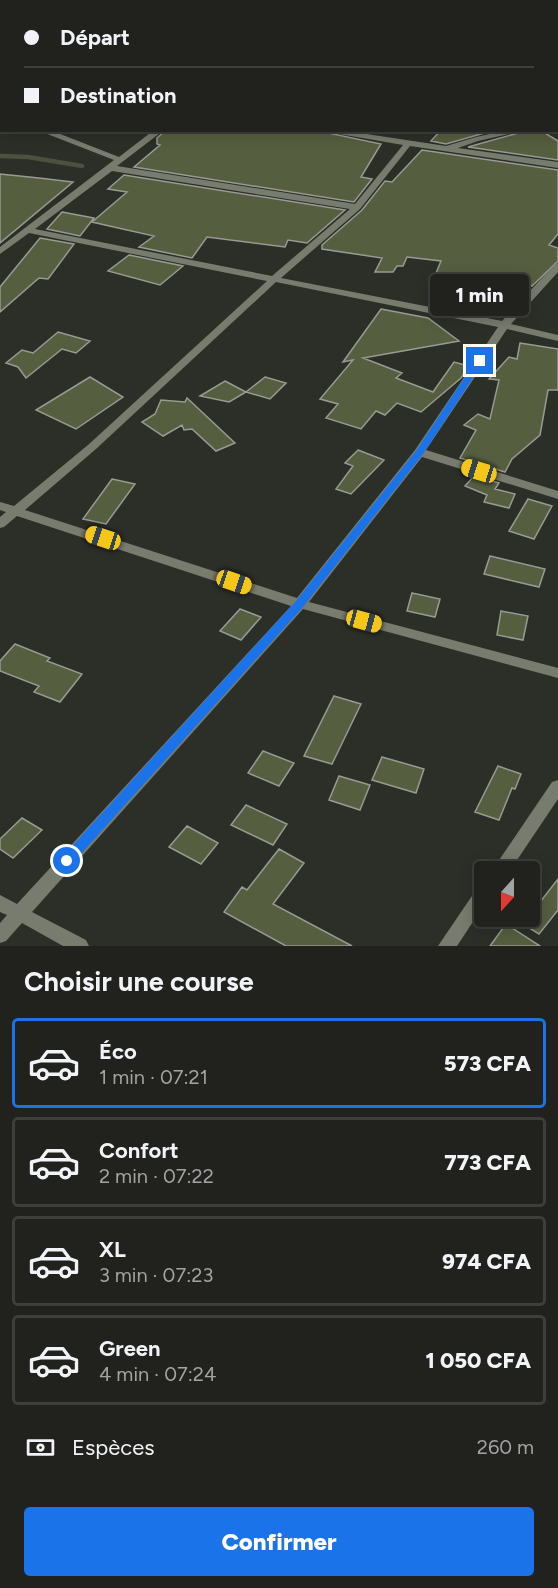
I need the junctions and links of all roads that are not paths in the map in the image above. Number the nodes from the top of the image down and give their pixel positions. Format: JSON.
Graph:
{"nodes":[{"id":1,"x":46,"y":132,"type":"edge"},
{"id":2,"x":157,"y":132,"type":"edge"},
{"id":3,"x":334,"y":132,"type":"edge"},
{"id":4,"x":513,"y":132,"type":"edge"},
{"id":5,"x":408,"y":143,"type":"junction"},
{"id":6,"x":446,"y":148,"type":"junction"},
{"id":7,"x":118,"y":159,"type":"junction"},
{"id":8,"x":558,"y":165,"type":"edge"},
{"id":9,"x":111,"y":168,"type":"junction"},
{"id":10,"x":357,"y":207,"type":"junction"},
{"id":11,"x":27,"y":230,"type":"junction"},
{"id":12,"x":0,"y":251,"type":"edge"},
{"id":13,"x":558,"y":266,"type":"edge"},
{"id":14,"x":274,"y":279,"type":"junction"},
{"id":15,"x":504,"y":324,"type":"junction"},
{"id":16,"x":558,"y":338,"type":"edge"},
{"id":17,"x":419,"y":452,"type":"junction"},
{"id":18,"x":558,"y":495,"type":"edge"},
{"id":19,"x":0,"y":506,"type":"edge"},
{"id":20,"x":16,"y":509,"type":"junction"},
{"id":21,"x":0,"y":525,"type":"edge"},
{"id":22,"x":300,"y":604,"type":"junction"},
{"id":23,"x":558,"y":673,"type":"edge"},
{"id":24,"x":558,"y":786,"type":"edge"},
{"id":25,"x":507,"y":861,"type":"edge"},
{"id":26,"x":0,"y":903,"type":"edge"},
{"id":27,"x":474,"y":907,"type":"edge"},
{"id":28,"x":20,"y":913,"type":"junction"},
{"id":29,"x":0,"y":935,"type":"edge"},
{"id":30,"x":80,"y":946,"type":"edge"},
{"id":31,"x":447,"y":946,"type":"edge"}],
"edges":[{"from":1,"to":7,"type":"street"},
{"from":2,"to":7,"type":"street"},
{"from":3,"to":5,"type":"street"},
{"from":4,"to":6,"type":"street"},
{"from":5,"to":6,"type":"street"},
{"from":5,"to":10,"type":"street"},
{"from":6,"to":8,"type":"street"},
{"from":7,"to":9,"type":"street"},
{"from":9,"to":10,"type":"street"},
{"from":9,"to":11,"type":"street"},
{"from":10,"to":14,"type":"street"},
{"from":11,"to":12,"type":"street"},
{"from":11,"to":14,"type":"street"},
{"from":13,"to":15,"type":"street"},
{"from":14,"to":15,"type":"street"},
{"from":14,"to":20,"type":"street"},
{"from":15,"to":16,"type":"street"},
{"from":15,"to":17,"type":"street"},
{"from":17,"to":18,"type":"street"},
{"from":17,"to":22,"type":"street"},
{"from":19,"to":20,"type":"street"},
{"from":20,"to":21,"type":"street"},
{"from":20,"to":22,"type":"street"},
{"from":22,"to":23,"type":"street"},
{"from":22,"to":28,"type":"street"},
{"from":24,"to":25,"type":"street"},
{"from":26,"to":28,"type":"street"},
{"from":27,"to":31,"type":"street"},
{"from":28,"to":29,"type":"street"},
{"from":28,"to":30,"type":"street"}]}
